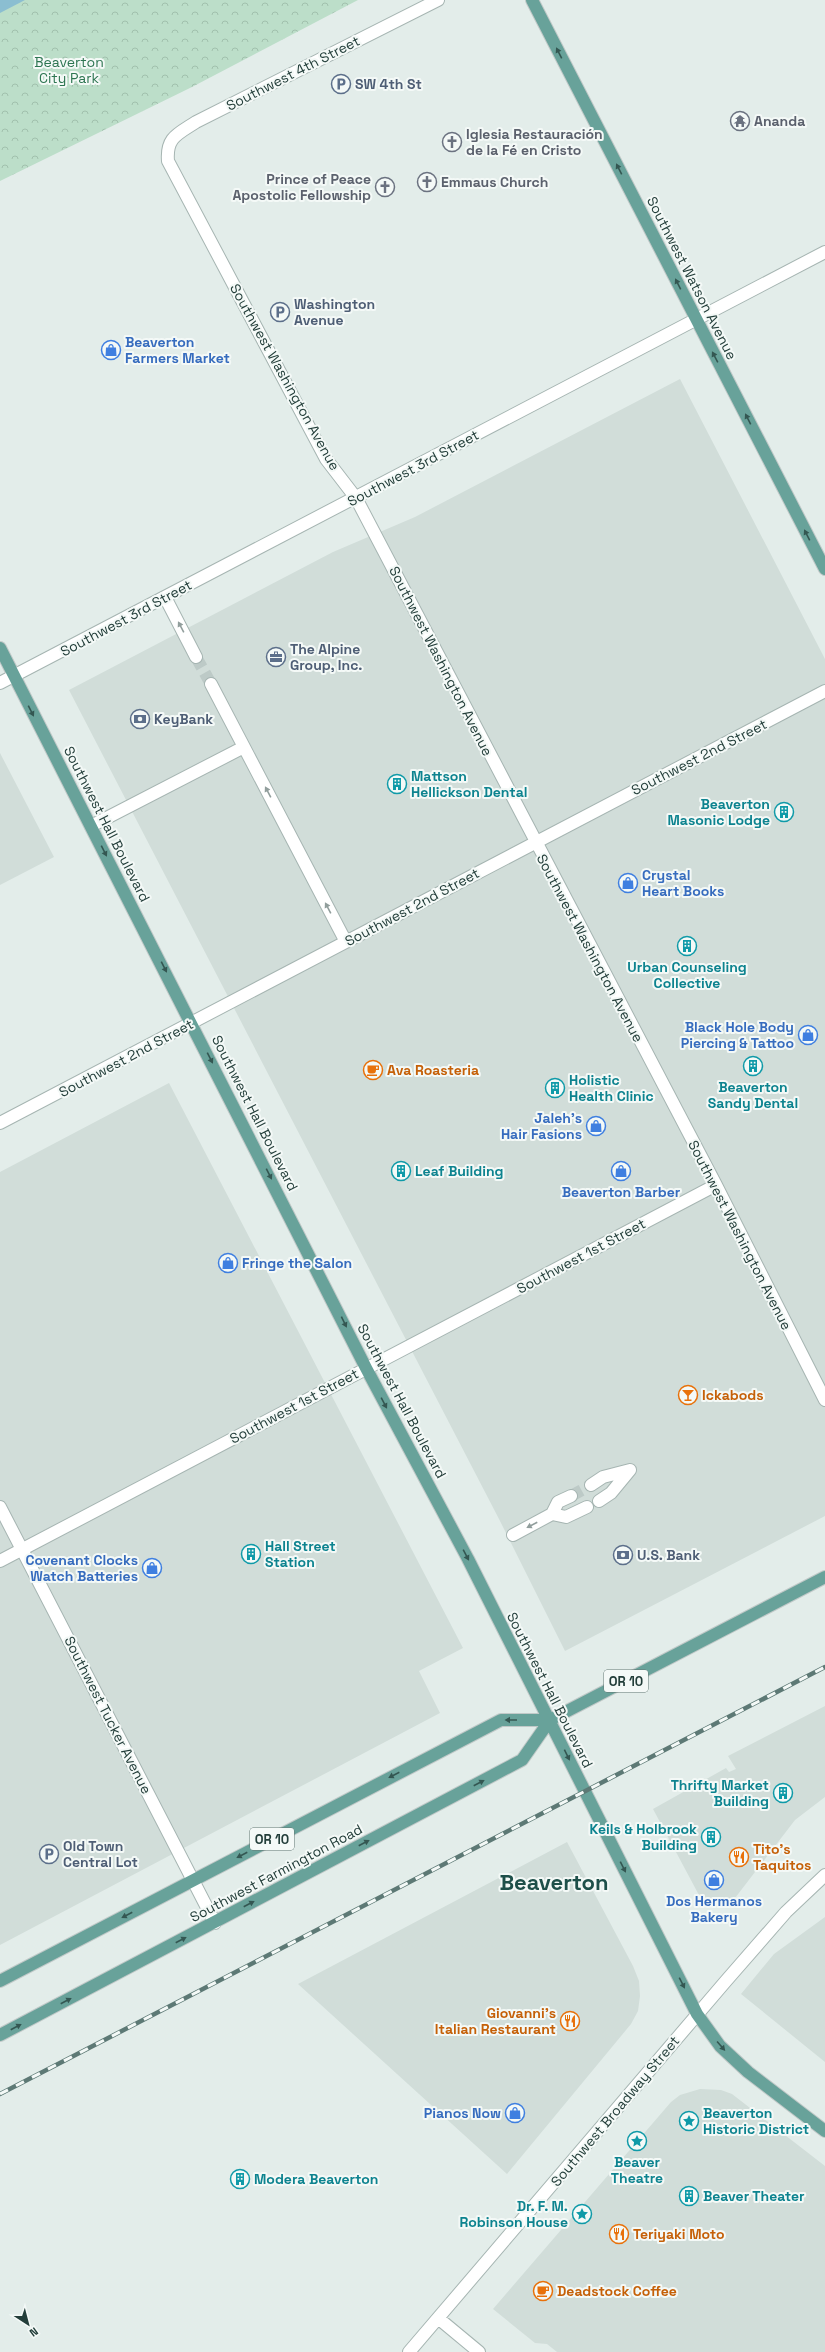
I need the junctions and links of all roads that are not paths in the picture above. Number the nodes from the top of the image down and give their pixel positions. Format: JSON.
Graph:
{"nodes":[{"id":1,"x":438,"y":0,"type":"edge"},
{"id":2,"x":532,"y":0,"type":"edge"},
{"id":3,"x":168,"y":161,"type":"joint"},
{"id":4,"x":825,"y":252,"type":"edge"},
{"id":5,"x":696,"y":319,"type":"junction"},
{"id":6,"x":356,"y":498,"type":"junction"},
{"id":7,"x":825,"y":569,"type":"edge"},
{"id":8,"x":165,"y":597,"type":"junction"},
{"id":9,"x":0,"y":648,"type":"edge"},
{"id":10,"x":196,"y":657,"type":"tunnel mouth"},
{"id":11,"x":14,"y":676,"type":"junction"},
{"id":12,"x":0,"y":683,"type":"edge"},
{"id":13,"x":211,"y":684,"type":"tunnel mouth"},
{"id":14,"x":825,"y":692,"type":"edge"},
{"id":15,"x":244,"y":747,"type":"junction"},
{"id":16,"x":91,"y":826,"type":"junction"},
{"id":17,"x":535,"y":843,"type":"junction"},
{"id":18,"x":346,"y":942,"type":"junction"},
{"id":19,"x":192,"y":1023,"type":"junction"},
{"id":20,"x":0,"y":1123,"type":"edge"},
{"id":21,"x":716,"y":1185,"type":"junction"},
{"id":22,"x":366,"y":1368,"type":"junction"},
{"id":23,"x":825,"y":1400,"type":"edge"},
{"id":24,"x":591,"y":1485,"type":"tunnel mouth"},
{"id":25,"x":571,"y":1496,"type":"tunnel mouth"},
{"id":26,"x":599,"y":1501,"type":"dead end"},
{"id":27,"x":0,"y":1507,"type":"edge"},
{"id":28,"x":587,"y":1507,"type":"dead end"},
{"id":29,"x":552,"y":1514,"type":"junction"},
{"id":30,"x":513,"y":1535,"type":"dead end"},
{"id":31,"x":23,"y":1550,"type":"junction"},
{"id":32,"x":0,"y":1561,"type":"edge"},
{"id":33,"x":825,"y":1577,"type":"edge"},
{"id":34,"x":550,"y":1720,"type":"junction"},
{"id":35,"x":825,"y":1875,"type":"edge"},
{"id":36,"x":193,"y":1880,"type":"junction"},
{"id":37,"x":215,"y":1923,"type":"junction"},
{"id":38,"x":0,"y":1981,"type":"edge"},
{"id":39,"x":697,"y":2014,"type":"junction"},
{"id":40,"x":0,"y":2035,"type":"edge"},
{"id":41,"x":825,"y":2131,"type":"edge"},
{"id":42,"x":438,"y":2318,"type":"junction"},
{"id":43,"x":409,"y":2352,"type":"edge"},
{"id":44,"x":479,"y":2352,"type":"edge"}],
"edges":[{"from":1,"to":3,"type":"street","name":"Southwest 4th Street"},
{"from":5,"to":2,"type":"main road","name":"Southwest Watson Avenue","one_way":true},
{"from":3,"to":6,"type":"street","name":"Southwest Washington Avenue"},
{"from":4,"to":5,"type":"street","name":"Southwest 3rd Street"},
{"from":5,"to":6,"type":"street","name":"Southwest 3rd Street"},
{"from":7,"to":5,"type":"main road","name":"Southwest Watson Avenue","one_way":true},
{"from":6,"to":8,"type":"street","name":"Southwest 3rd Street"},
{"from":6,"to":17,"type":"street","name":"Southwest Washington Avenue"},
{"from":10,"to":8,"type":"street","one_way":true},
{"from":8,"to":11,"type":"street","name":"Southwest 3rd Street"},
{"from":9,"to":11,"type":"main road","name":"Southwest Hall Boulevard"},
{"from":11,"to":12,"type":"street","name":"Southwest 3rd Street"},
{"from":11,"to":16,"type":"main road","name":"Southwest Hall Boulevard","one_way":true},
{"from":13,"to":15,"type":"street"},
{"from":14,"to":17,"type":"street","name":"Southwest 2nd Street"},
{"from":15,"to":16,"type":"street"},
{"from":18,"to":15,"type":"street","one_way":true},
{"from":16,"to":19,"type":"main road","name":"Southwest Hall Boulevard","one_way":true},
{"from":17,"to":18,"type":"street","name":"Southwest 2nd Street"},
{"from":17,"to":21,"type":"street","name":"Southwest Washington Avenue"},
{"from":18,"to":19,"type":"street","name":"Southwest 2nd Street"},
{"from":19,"to":20,"type":"street","name":"Southwest 2nd Street"},
{"from":19,"to":22,"type":"main road","name":"Southwest Hall Boulevard","one_way":true},
{"from":21,"to":22,"type":"street","name":"Southwest 1st Street"},
{"from":21,"to":23,"type":"street","name":"Southwest Washington Avenue"},
{"from":22,"to":31,"type":"street","name":"Southwest 1st Street"},
{"from":22,"to":34,"type":"main road","name":"Southwest Hall Boulevard","one_way":true},
{"from":24,"to":26,"type":"street"},
{"from":25,"to":29,"type":"street"},
{"from":27,"to":31,"type":"street","name":"Southwest Tucker Avenue"},
{"from":28,"to":29,"type":"street"},
{"from":29,"to":30,"type":"street","one_way":true},
{"from":31,"to":32,"type":"street","name":"Southwest 1st Street"},
{"from":31,"to":36,"type":"street","name":"Southwest Tucker Avenue"},
{"from":33,"to":34,"type":"main road","name":"Southwest Farmington Road","number":"OR 10"},
{"from":34,"to":36,"type":"main road","name":"Southwest Farmington Road","number":"OR 10","one_way":true},
{"from":37,"to":34,"type":"main road","name":"Southwest Farmington Road","number":"OR 10","one_way":true},
{"from":34,"to":39,"type":"main road","name":"Southwest Hall Boulevard","one_way":true},
{"from":35,"to":39,"type":"street","name":"Southwest Broadway Street"},
{"from":36,"to":37,"type":"street","name":"Southwest Tucker Avenue"},
{"from":36,"to":38,"type":"main road","name":"Southwest Farmington Road","number":"OR 10","one_way":true},
{"from":40,"to":37,"type":"main road","name":"Southwest Farmington Road","number":"OR 10","one_way":true},
{"from":39,"to":41,"type":"main road","name":"Southwest Hall Boulevard","one_way":true},
{"from":39,"to":42,"type":"street","name":"Southwest Broadway Street"},
{"from":42,"to":43,"type":"street","name":"Southwest Broadway Street"},
{"from":42,"to":44,"type":"street"}]}
